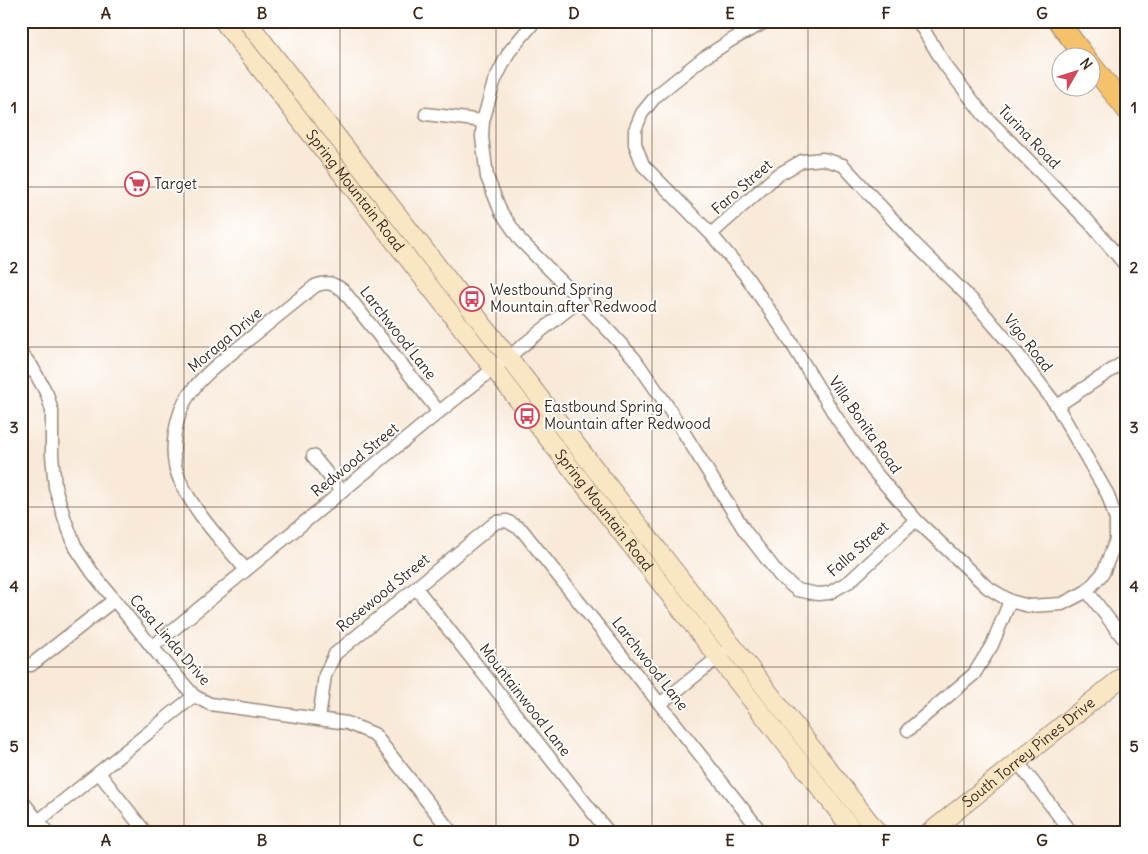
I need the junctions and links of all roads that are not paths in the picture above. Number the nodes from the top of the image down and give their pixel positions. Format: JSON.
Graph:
{"nodes":[{"id":1,"x":223,"y":21,"type":"edge"},
{"id":2,"x":247,"y":21,"type":"edge"},
{"id":3,"x":535,"y":21,"type":"edge"},
{"id":4,"x":767,"y":21,"type":"edge"},
{"id":5,"x":918,"y":21,"type":"edge"},
{"id":6,"x":1058,"y":21,"type":"edge"},
{"id":7,"x":1078,"y":48,"type":"edge"},
{"id":8,"x":1100,"y":76,"type":"edge"},
{"id":9,"x":266,"y":77,"type":"junction"},
{"id":10,"x":300,"y":89,"type":"junction"},
{"id":11,"x":1127,"y":110,"type":"edge"},
{"id":12,"x":426,"y":114,"type":"dead end"},
{"id":13,"x":483,"y":121,"type":"junction"},
{"id":14,"x":823,"y":159,"type":"joint"},
{"id":15,"x":332,"y":162,"type":"junction"},
{"id":16,"x":391,"y":206,"type":"junction"},
{"id":17,"x":711,"y":234,"type":"junction"},
{"id":18,"x":1127,"y":267,"type":"edge"},
{"id":19,"x":325,"y":282,"type":"joint"},
{"id":20,"x":580,"y":300,"type":"junction"},
{"id":21,"x":21,"y":353,"type":"edge"},
{"id":22,"x":509,"y":357,"type":"junction"},
{"id":23,"x":1127,"y":360,"type":"edge"},
{"id":24,"x":32,"y":366,"type":"junction"},
{"id":25,"x":494,"y":369,"type":"junction"},
{"id":26,"x":21,"y":375,"type":"edge"},
{"id":27,"x":1056,"y":406,"type":"junction"},
{"id":28,"x":439,"y":412,"type":"junction"},
{"id":29,"x":313,"y":456,"type":"dead end"},
{"id":30,"x":342,"y":492,"type":"junction"},
{"id":31,"x":916,"y":520,"type":"junction"},
{"id":32,"x":1122,"y":520,"type":"edge"},
{"id":33,"x":508,"y":521,"type":"joint"},
{"id":34,"x":246,"y":570,"type":"junction"},
{"id":35,"x":416,"y":588,"type":"junction"},
{"id":36,"x":1087,"y":591,"type":"junction"},
{"id":37,"x":114,"y":600,"type":"junction"},
{"id":38,"x":1010,"y":601,"type":"junction"},
{"id":39,"x":1127,"y":642,"type":"edge"},
{"id":40,"x":733,"y":646,"type":"junction"},
{"id":41,"x":152,"y":647,"type":"junction"},
{"id":42,"x":718,"y":657,"type":"junction"},
{"id":43,"x":22,"y":664,"type":"edge"},
{"id":44,"x":1127,"y":673,"type":"edge"},
{"id":45,"x":194,"y":696,"type":"junction"},
{"id":46,"x":660,"y":704,"type":"junction"},
{"id":47,"x":318,"y":719,"type":"junction"},
{"id":48,"x":908,"y":730,"type":"dead end"},
{"id":49,"x":1017,"y":761,"type":"junction"},
{"id":50,"x":99,"y":773,"type":"junction"},
{"id":51,"x":21,"y":802,"type":"edge"},
{"id":52,"x":42,"y":828,"type":"edge"},
{"id":53,"x":146,"y":833,"type":"edge"},
{"id":54,"x":452,"y":833,"type":"edge"},
{"id":55,"x":609,"y":833,"type":"edge"},
{"id":56,"x":762,"y":833,"type":"edge"},
{"id":57,"x":855,"y":833,"type":"edge"},
{"id":58,"x":878,"y":833,"type":"edge"},
{"id":59,"x":930,"y":833,"type":"edge"},
{"id":60,"x":1072,"y":833,"type":"edge"}],
"edges":[{"from":1,"to":9,"type":"main road","name":"Spring Mountain Road"},
{"from":2,"to":10,"type":"main road","name":"Spring Mountain Road"},
{"from":3,"to":13,"type":"street"},
{"from":4,"to":17,"type":"street","name":"Villa Bonita Road"},
{"from":5,"to":18,"type":"street","name":"Turina Road"},
{"from":6,"to":7,"type":"main road"},
{"from":8,"to":11,"type":"main road"},
{"from":9,"to":10,"type":"main road"},
{"from":9,"to":15,"type":"main road","name":"Spring Mountain Road"},
{"from":10,"to":16,"type":"main road","name":"Spring Mountain Road"},
{"from":12,"to":13,"type":"street"},
{"from":13,"to":20,"type":"street"},
{"from":14,"to":17,"type":"street","name":"Faro Street"},
{"from":14,"to":27,"type":"street","name":"Vigo Road"},
{"from":15,"to":16,"type":"main road"},
{"from":15,"to":25,"type":"main road","name":"Spring Mountain Road"},
{"from":16,"to":22,"type":"main road","name":"Spring Mountain Road"},
{"from":17,"to":31,"type":"street","name":"Villa Bonita Road"},
{"from":19,"to":28,"type":"street","name":"Larchwood Lane"},
{"from":19,"to":34,"type":"street","name":"Moraga Drive"},
{"from":20,"to":22,"type":"street","name":"Redwood Street"},
{"from":20,"to":31,"type":"street","name":"Falla Street"},
{"from":21,"to":24,"type":"street","name":"Casa Linda Drive"},
{"from":22,"to":25,"type":"street","name":"Redwood Street"},
{"from":22,"to":40,"type":"main road","name":"Spring Mountain Road"},
{"from":23,"to":27,"type":"street"},
{"from":24,"to":26,"type":"street"},
{"from":24,"to":37,"type":"street","name":"Casa Linda Drive"},
{"from":25,"to":28,"type":"street","name":"Redwood Street"},
{"from":25,"to":42,"type":"main road","name":"Spring Mountain Road"},
{"from":27,"to":32,"type":"street","name":"Vigo Road"},
{"from":28,"to":30,"type":"street","name":"Redwood Street"},
{"from":29,"to":30,"type":"street"},
{"from":30,"to":34,"type":"street","name":"Redwood Street"},
{"from":31,"to":38,"type":"street","name":"Villa Bonita Road"},
{"from":32,"to":36,"type":"street","name":"Vigo Road"},
{"from":33,"to":35,"type":"street","name":"Rosewood Street"},
{"from":33,"to":46,"type":"street","name":"Larchwood Lane"},
{"from":34,"to":41,"type":"street","name":"Redwood Street"},
{"from":35,"to":47,"type":"street","name":"Rosewood Street"},
{"from":35,"to":55,"type":"street","name":"Mountainwood Lane"},
{"from":36,"to":38,"type":"street","name":"Villa Bonita Road"},
{"from":36,"to":39,"type":"street"},
{"from":37,"to":41,"type":"street","name":"Casa Linda Drive"},
{"from":37,"to":43,"type":"street"},
{"from":38,"to":48,"type":"street"},
{"from":40,"to":42,"type":"street"},
{"from":40,"to":58,"type":"main road","name":"Spring Mountain Road"},
{"from":41,"to":45,"type":"street","name":"Casa Linda Drive"},
{"from":42,"to":46,"type":"street"},
{"from":42,"to":57,"type":"main road","name":"Spring Mountain Road"},
{"from":44,"to":49,"type":"main road","name":"South Torrey Pines Drive"},
{"from":45,"to":47,"type":"street","name":"Casa Linda Drive"},
{"from":45,"to":50,"type":"street"},
{"from":46,"to":56,"type":"street","name":"Larchwood Lane"},
{"from":47,"to":54,"type":"street","name":"Casa Linda Drive"},
{"from":49,"to":59,"type":"main road","name":"South Torrey Pines Drive"},
{"from":49,"to":60,"type":"street"},
{"from":50,"to":52,"type":"street"},
{"from":50,"to":53,"type":"street"},
{"from":51,"to":52,"type":"street"}]}
